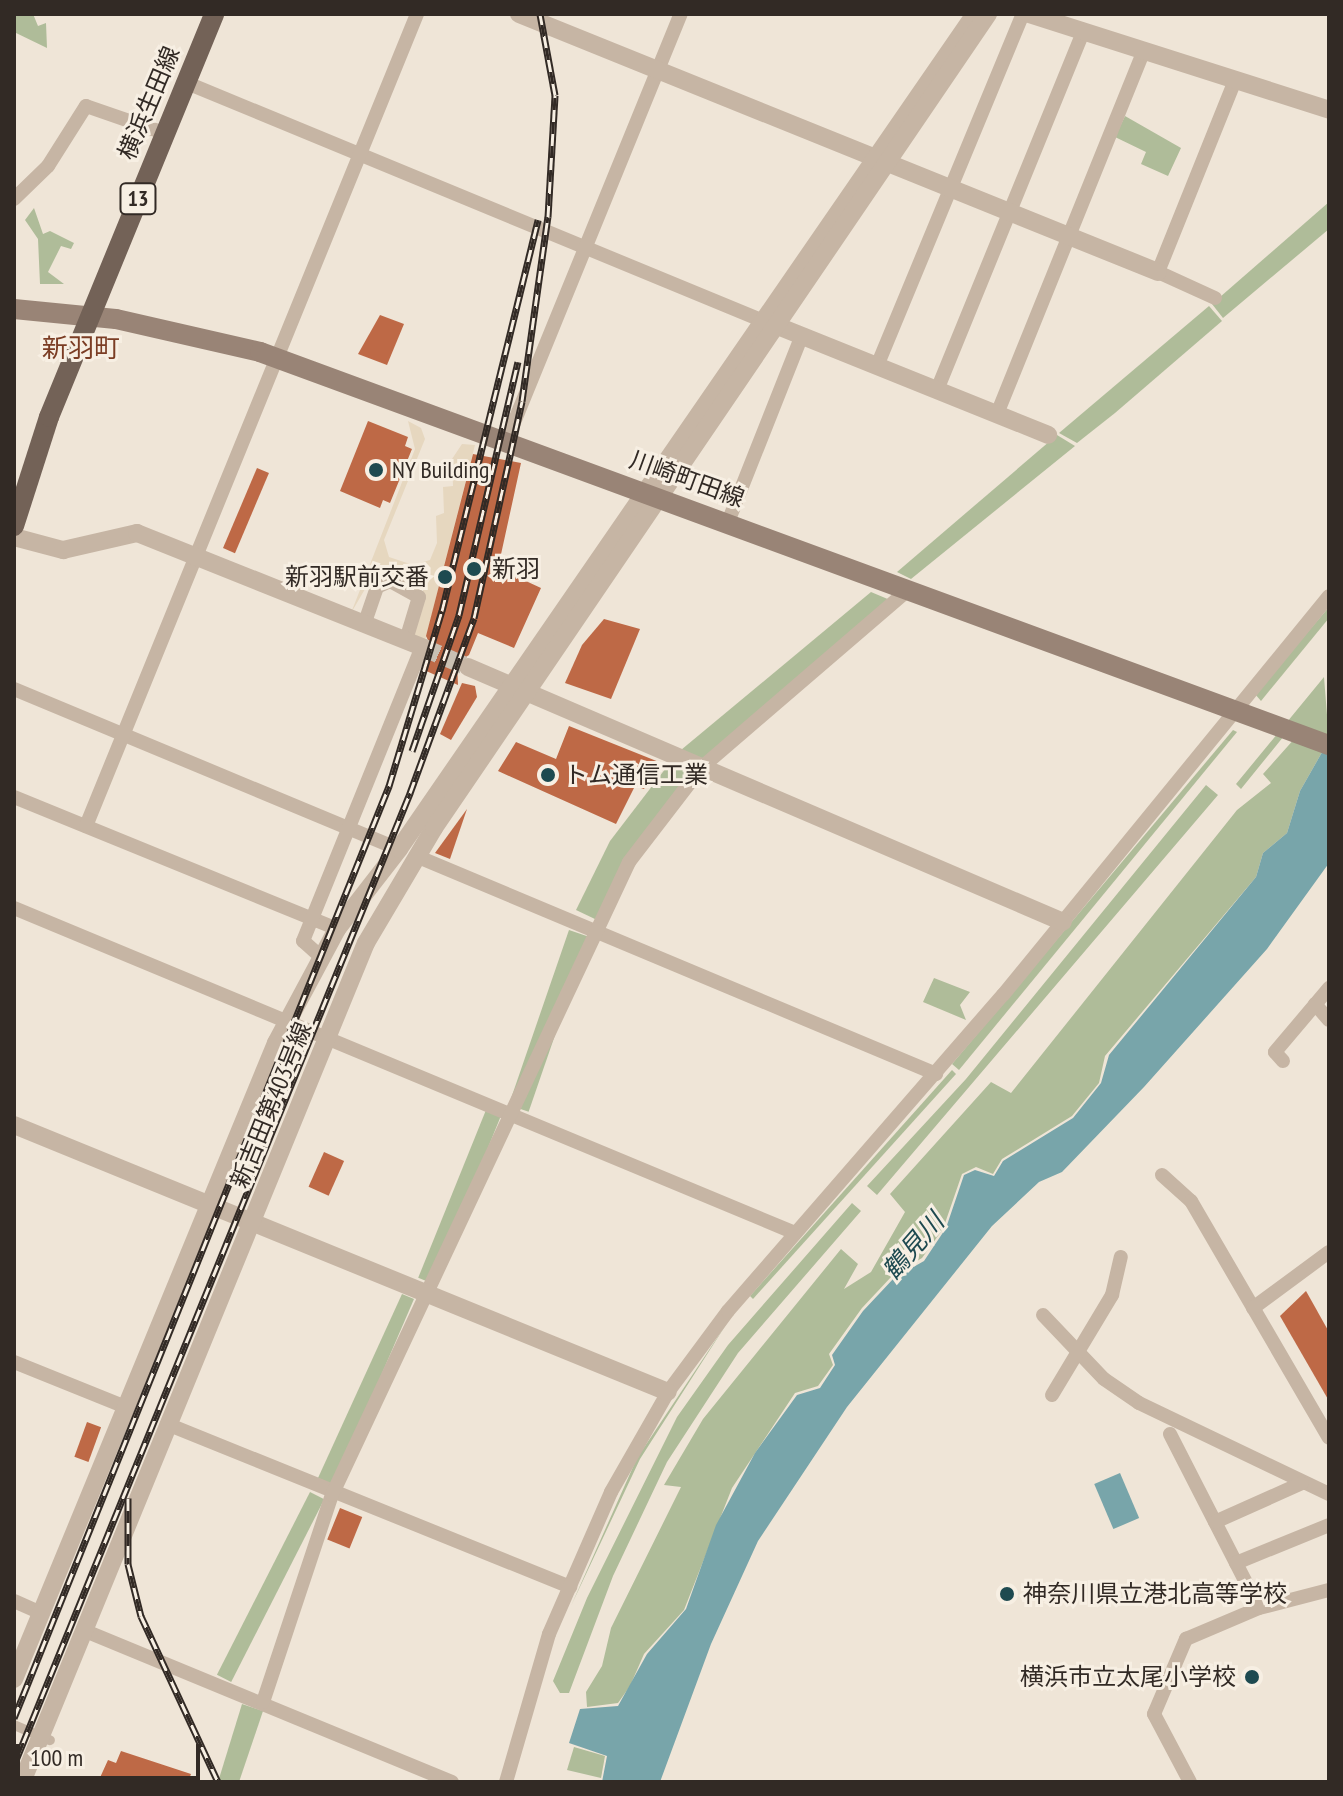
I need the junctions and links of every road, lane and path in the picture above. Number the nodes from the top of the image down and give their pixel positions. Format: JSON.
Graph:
{"nodes":[{"id":1,"x":214,"y":14,"type":"edge"},
{"id":2,"x":417,"y":14,"type":"edge"},
{"id":3,"x":519,"y":14,"type":"edge"},
{"id":4,"x":681,"y":14,"type":"edge"},
{"id":5,"x":975,"y":14,"type":"edge"},
{"id":6,"x":988,"y":14,"type":"edge"},
{"id":7,"x":1026,"y":14,"type":"edge"},
{"id":8,"x":1083,"y":32,"type":"junction"},
{"id":9,"x":1144,"y":51,"type":"junction"},
{"id":10,"x":657,"y":70,"type":"junction"},
{"id":11,"x":1235,"y":80,"type":"junction"},
{"id":12,"x":187,"y":83,"type":"junction"},
{"id":13,"x":1329,"y":110,"type":"edge"},
{"id":14,"x":164,"y":133,"type":"junction"},
{"id":15,"x":360,"y":155,"type":"junction"},
{"id":16,"x":872,"y":157,"type":"junction"},
{"id":17,"x":891,"y":164,"type":"junction"},
{"id":18,"x":951,"y":188,"type":"junction"},
{"id":19,"x":14,"y":199,"type":"edge"},
{"id":20,"x":1009,"y":212,"type":"junction"},
{"id":21,"x":1069,"y":236,"type":"junction"},
{"id":22,"x":587,"y":248,"type":"junction"},
{"id":23,"x":1158,"y":272,"type":"junction"},
{"id":24,"x":1215,"y":298,"type":"dead end"},
{"id":25,"x":14,"y":309,"type":"edge"},
{"id":26,"x":90,"y":315,"type":"junction"},
{"id":27,"x":761,"y":320,"type":"junction"},
{"id":28,"x":780,"y":327,"type":"junction"},
{"id":29,"x":802,"y":335,"type":"junction"},
{"id":30,"x":277,"y":358,"type":"junction"},
{"id":31,"x":877,"y":366,"type":"junction"},
{"id":32,"x":937,"y":390,"type":"junction"},
{"id":33,"x":997,"y":414,"type":"junction"},
{"id":34,"x":1048,"y":435,"type":"dead end"},
{"id":35,"x":506,"y":442,"type":"junction"},
{"id":36,"x":643,"y":490,"type":"junction"},
{"id":37,"x":663,"y":498,"type":"junction"},
{"id":38,"x":728,"y":522,"type":"junction"},
{"id":39,"x":14,"y":526,"type":"edge"},
{"id":40,"x":196,"y":557,"type":"junction"},
{"id":41,"x":909,"y":589,"type":"junction"},
{"id":42,"x":1329,"y":596,"type":"edge"},
{"id":43,"x":364,"y":625,"type":"junction"},
{"id":44,"x":414,"y":644,"type":"junction"},
{"id":45,"x":468,"y":667,"type":"tunnel mouth"},
{"id":46,"x":510,"y":687,"type":"junction"},
{"id":47,"x":14,"y":689,"type":"edge"},
{"id":48,"x":528,"y":695,"type":"junction"},
{"id":49,"x":1232,"y":710,"type":"junction"},
{"id":50,"x":124,"y":734,"type":"junction"},
{"id":51,"x":1329,"y":745,"type":"edge"},
{"id":52,"x":701,"y":768,"type":"junction"},
{"id":53,"x":14,"y":797,"type":"edge"},
{"id":54,"x":86,"y":826,"type":"junction"},
{"id":55,"x":348,"y":828,"type":"junction"},
{"id":56,"x":408,"y":852,"type":"junction"},
{"id":57,"x":14,"y":908,"type":"edge"},
{"id":58,"x":312,"y":919,"type":"junction"},
{"id":59,"x":1063,"y":922,"type":"junction"},
{"id":60,"x":337,"y":929,"type":"junction"},
{"id":61,"x":597,"y":931,"type":"junction"},
{"id":62,"x":321,"y":957,"type":"junction"},
{"id":63,"x":1329,"y":988,"type":"edge"},
{"id":64,"x":1315,"y":1004,"type":"junction"},
{"id":65,"x":1329,"y":1020,"type":"edge"},
{"id":66,"x":288,"y":1022,"type":"junction"},
{"id":67,"x":324,"y":1037,"type":"junction"},
{"id":68,"x":1283,"y":1061,"type":"dead end"},
{"id":69,"x":936,"y":1074,"type":"junction"},
{"id":70,"x":510,"y":1115,"type":"junction"},
{"id":71,"x":14,"y":1125,"type":"edge"},
{"id":72,"x":1162,"y":1175,"type":"dead end"},
{"id":73,"x":210,"y":1204,"type":"junction"},
{"id":74,"x":249,"y":1220,"type":"junction"},
{"id":75,"x":795,"y":1233,"type":"junction"},
{"id":76,"x":1329,"y":1252,"type":"edge"},
{"id":77,"x":1121,"y":1257,"type":"dead end"},
{"id":78,"x":426,"y":1292,"type":"junction"},
{"id":79,"x":1253,"y":1308,"type":"junction"},
{"id":80,"x":1043,"y":1315,"type":"dead end"},
{"id":81,"x":1079,"y":1356,"type":"junction"},
{"id":82,"x":14,"y":1362,"type":"edge"},
{"id":83,"x":668,"y":1392,"type":"junction"},
{"id":84,"x":1052,"y":1395,"type":"dead end"},
{"id":85,"x":126,"y":1407,"type":"junction"},
{"id":86,"x":167,"y":1424,"type":"junction"},
{"id":87,"x":1170,"y":1434,"type":"dead end"},
{"id":88,"x":1329,"y":1438,"type":"edge"},
{"id":89,"x":1302,"y":1483,"type":"junction"},
{"id":90,"x":1329,"y":1494,"type":"edge"},
{"id":91,"x":332,"y":1495,"type":"junction"},
{"id":92,"x":1215,"y":1522,"type":"junction"},
{"id":93,"x":1329,"y":1525,"type":"edge"},
{"id":94,"x":1236,"y":1563,"type":"junction"},
{"id":95,"x":570,"y":1587,"type":"junction"},
{"id":96,"x":1329,"y":1590,"type":"edge"},
{"id":97,"x":14,"y":1601,"type":"edge"},
{"id":98,"x":1259,"y":1608,"type":"junction"},
{"id":99,"x":41,"y":1613,"type":"junction"},
{"id":100,"x":83,"y":1630,"type":"junction"},
{"id":101,"x":14,"y":1679,"type":"edge"},
{"id":102,"x":263,"y":1702,"type":"junction"},
{"id":103,"x":14,"y":1725,"type":"edge"},
{"id":104,"x":50,"y":1740,"type":"dead end"},
{"id":105,"x":22,"y":1782,"type":"edge"},
{"id":106,"x":452,"y":1782,"type":"edge"},
{"id":107,"x":506,"y":1782,"type":"edge"},
{"id":108,"x":1190,"y":1782,"type":"edge"}],
"edges":[{"from":1,"to":12,"type":"main road","name":"横浜生田線","number":"13"},
{"from":2,"to":15,"type":"street"},
{"from":3,"to":10,"type":"street"},
{"from":4,"to":10,"type":"street"},
{"from":5,"to":16,"type":"street","name":"新吉田第403号線"},
{"from":6,"to":17,"type":"street","name":"新吉田第403号線"},
{"from":7,"to":8,"type":"street"},
{"from":7,"to":18,"type":"street"},
{"from":8,"to":9,"type":"street"},
{"from":8,"to":20,"type":"street"},
{"from":9,"to":11,"type":"street"},
{"from":9,"to":21,"type":"street"},
{"from":10,"to":16,"type":"street"},
{"from":10,"to":22,"type":"street"},
{"from":11,"to":13,"type":"street"},
{"from":11,"to":23,"type":"street"},
{"from":12,"to":14,"type":"main road","name":"横浜生田線","number":"13"},
{"from":12,"to":15,"type":"street"},
{"from":14,"to":19,"type":"street"},
{"from":14,"to":26,"type":"main road","name":"横浜生田線","number":"13"},
{"from":15,"to":22,"type":"street"},
{"from":15,"to":30,"type":"street"},
{"from":16,"to":17,"type":"street"},
{"from":16,"to":27,"type":"street","name":"新吉田第403号線"},
{"from":17,"to":18,"type":"street"},
{"from":17,"to":28,"type":"street","name":"新吉田第403号線"},
{"from":18,"to":20,"type":"street"},
{"from":18,"to":31,"type":"street"},
{"from":20,"to":21,"type":"street"},
{"from":20,"to":32,"type":"street"},
{"from":21,"to":23,"type":"street"},
{"from":21,"to":33,"type":"street"},
{"from":22,"to":27,"type":"street"},
{"from":22,"to":35,"type":"street"},
{"from":23,"to":24,"type":"street"},
{"from":25,"to":26,"type":"main road","name":"川崎町田線"},
{"from":26,"to":30,"type":"main road","name":"川崎町田線"},
{"from":26,"to":39,"type":"main road","name":"横浜生田線","number":"13"},
{"from":27,"to":36,"type":"street","name":"新吉田第403号線"},
{"from":28,"to":29,"type":"street"},
{"from":28,"to":37,"type":"street","name":"新吉田第403号線"},
{"from":29,"to":31,"type":"street"},
{"from":29,"to":38,"type":"street"},
{"from":30,"to":35,"type":"main road","name":"川崎町田線"},
{"from":30,"to":40,"type":"street"},
{"from":31,"to":32,"type":"street"},
{"from":32,"to":33,"type":"street"},
{"from":33,"to":34,"type":"street"},
{"from":35,"to":36,"type":"main road","name":"川崎町田線"},
{"from":36,"to":37,"type":"main road","name":"川崎町田線"},
{"from":36,"to":46,"type":"street","name":"新吉田第403号線"},
{"from":37,"to":38,"type":"main road","name":"川崎町田線"},
{"from":37,"to":48,"type":"street","name":"新吉田第403号線"},
{"from":38,"to":41,"type":"main road","name":"川崎町田線"},
{"from":39,"to":40,"type":"street"},
{"from":40,"to":43,"type":"street"},
{"from":40,"to":50,"type":"street"},
{"from":41,"to":49,"type":"main road","name":"川崎町田線"},
{"from":41,"to":52,"type":"street"},
{"from":42,"to":49,"type":"street"},
{"from":43,"to":44,"type":"street"},
{"from":43,"to":44,"type":"street"},
{"from":44,"to":55,"type":"street"},
{"from":45,"to":46,"type":"street"},
{"from":46,"to":48,"type":"street"},
{"from":46,"to":56,"type":"street","name":"新吉田第403号線"},
{"from":47,"to":50,"type":"street"},
{"from":48,"to":52,"type":"street"},
{"from":48,"to":56,"type":"street","name":"新吉田第403号線"},
{"from":49,"to":51,"type":"main road","name":"川崎町田線"},
{"from":49,"to":59,"type":"street"},
{"from":50,"to":54,"type":"street"},
{"from":50,"to":55,"type":"street"},
{"from":52,"to":59,"type":"street"},
{"from":52,"to":61,"type":"street"},
{"from":53,"to":54,"type":"street"},
{"from":54,"to":58,"type":"street"},
{"from":55,"to":56,"type":"street"},
{"from":55,"to":58,"type":"street"},
{"from":56,"to":60,"type":"street","name":"新吉田第403号線"},
{"from":56,"to":61,"type":"street"},
{"from":56,"to":67,"type":"street","name":"新吉田第403号線"},
{"from":57,"to":66,"type":"street"},
{"from":58,"to":60,"type":"street"},
{"from":58,"to":62,"type":"street"},
{"from":59,"to":69,"type":"street"},
{"from":60,"to":62,"type":"street","name":"新吉田第403号線"},
{"from":61,"to":69,"type":"street"},
{"from":61,"to":70,"type":"street"},
{"from":62,"to":66,"type":"street","name":"新吉田第403号線"},
{"from":63,"to":64,"type":"street"},
{"from":64,"to":65,"type":"street"},
{"from":64,"to":68,"type":"street"},
{"from":66,"to":67,"type":"street"},
{"from":66,"to":73,"type":"street","name":"新吉田第403号線"},
{"from":67,"to":70,"type":"street"},
{"from":67,"to":74,"type":"street","name":"新吉田第403号線"},
{"from":69,"to":75,"type":"street"},
{"from":70,"to":75,"type":"street"},
{"from":70,"to":78,"type":"street"},
{"from":71,"to":73,"type":"street"},
{"from":72,"to":79,"type":"street"},
{"from":73,"to":74,"type":"street"},
{"from":73,"to":85,"type":"street","name":"新吉田第403号線"},
{"from":74,"to":78,"type":"street"},
{"from":74,"to":86,"type":"street","name":"新吉田第403号線"},
{"from":75,"to":83,"type":"street"},
{"from":76,"to":79,"type":"street"},
{"from":77,"to":81,"type":"street"},
{"from":78,"to":83,"type":"street"},
{"from":78,"to":91,"type":"street"},
{"from":79,"to":88,"type":"street"},
{"from":80,"to":81,"type":"street"},
{"from":81,"to":84,"type":"street"},
{"from":81,"to":89,"type":"street"},
{"from":82,"to":85,"type":"street"},
{"from":83,"to":95,"type":"street"},
{"from":85,"to":99,"type":"street","name":"新吉田第403号線"},
{"from":86,"to":91,"type":"street"},
{"from":86,"to":100,"type":"street","name":"新吉田第403号線"},
{"from":87,"to":92,"type":"street"},
{"from":89,"to":90,"type":"street"},
{"from":89,"to":92,"type":"street"},
{"from":91,"to":95,"type":"street"},
{"from":91,"to":102,"type":"street"},
{"from":92,"to":94,"type":"street"},
{"from":93,"to":94,"type":"street"},
{"from":94,"to":98,"type":"street"},
{"from":95,"to":107,"type":"street"},
{"from":96,"to":98,"type":"street"},
{"from":97,"to":99,"type":"street"},
{"from":98,"to":108,"type":"street"},
{"from":99,"to":101,"type":"street","name":"新吉田第403号線"},
{"from":100,"to":102,"type":"street"},
{"from":100,"to":105,"type":"street","name":"新吉田第403号線"},
{"from":102,"to":106,"type":"street"},
{"from":103,"to":104,"type":"street"}]}
